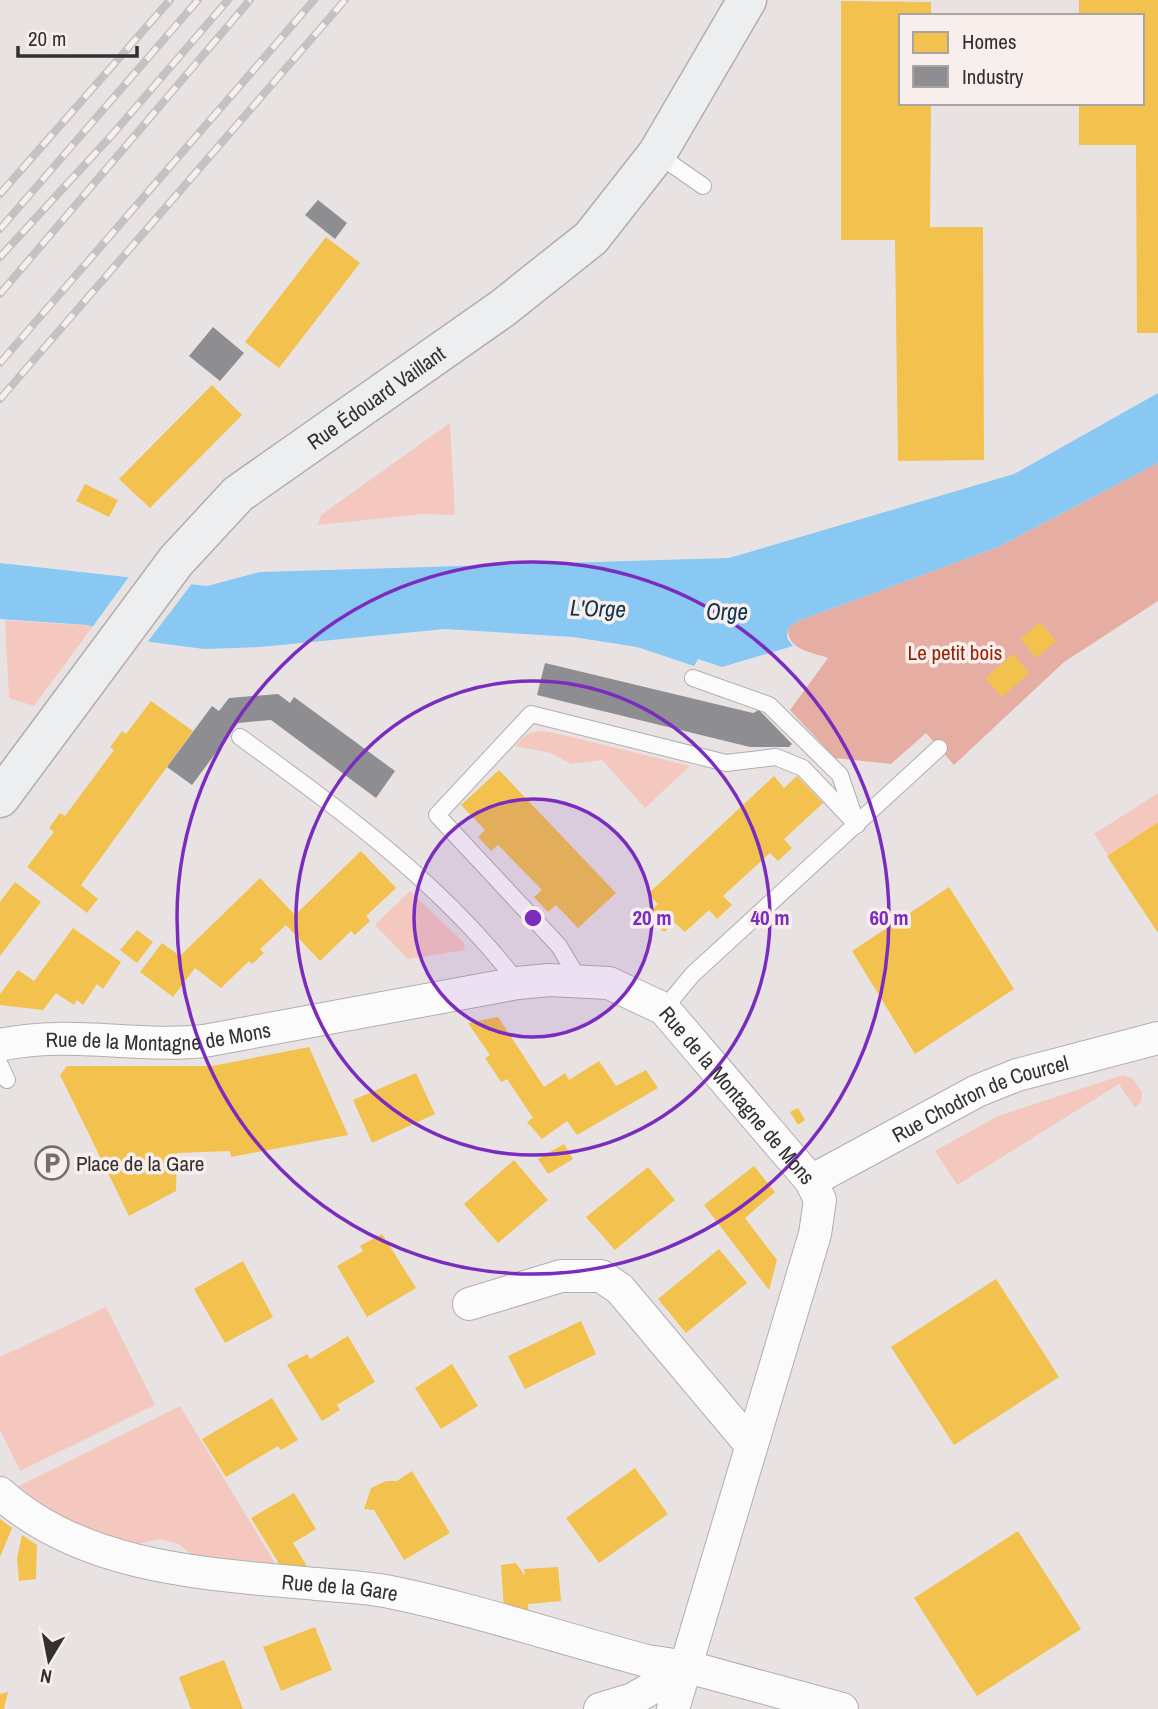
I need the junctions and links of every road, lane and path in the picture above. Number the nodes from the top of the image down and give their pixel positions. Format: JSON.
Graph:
{"nodes":[{"id":1,"x":747,"y":0,"type":"edge"},
{"id":2,"x":657,"y":153,"type":"junction"},
{"id":3,"x":703,"y":186,"type":"dead end"},
{"id":4,"x":692,"y":678,"type":"dead end"},
{"id":5,"x":240,"y":737,"type":"dead end"},
{"id":6,"x":939,"y":748,"type":"dead end"},
{"id":7,"x":0,"y":798,"type":"edge"},
{"id":8,"x":857,"y":825,"type":"junction"},
{"id":9,"x":579,"y":980,"type":"junction"},
{"id":10,"x":518,"y":983,"type":"junction"},
{"id":11,"x":664,"y":1009,"type":"junction"},
{"id":12,"x":1158,"y":1038,"type":"edge"},
{"id":13,"x":0,"y":1045,"type":"edge"},
{"id":14,"x":0,"y":1065,"type":"edge"},
{"id":15,"x":8,"y":1080,"type":"dead end"},
{"id":16,"x":811,"y":1181,"type":"junction"},
{"id":17,"x":469,"y":1304,"type":"dead end"},
{"id":18,"x":751,"y":1445,"type":"junction"},
{"id":19,"x":0,"y":1493,"type":"edge"},
{"id":20,"x":688,"y":1667,"type":"junction"},
{"id":21,"x":600,"y":1709,"type":"edge"},
{"id":22,"x":673,"y":1709,"type":"edge"},
{"id":23,"x":842,"y":1709,"type":"edge"}],
"edges":[{"from":1,"to":2,"type":"street","name":"Rue Édouard Vaillant"},
{"from":2,"to":3,"type":"lane"},
{"from":2,"to":7,"type":"street","name":"Rue Édouard Vaillant"},
{"from":4,"to":8,"type":"lane"},
{"from":5,"to":10,"type":"lane"},
{"from":6,"to":8,"type":"lane"},
{"from":8,"to":9,"type":"lane"},
{"from":8,"to":11,"type":"lane"},
{"from":9,"to":10,"type":"street","name":"Rue de la Montagne de Mons"},
{"from":9,"to":11,"type":"street","name":"Rue de la Montagne de Mons"},
{"from":10,"to":13,"type":"street","name":"Rue de la Montagne de Mons"},
{"from":11,"to":16,"type":"street","name":"Rue de la Montagne de Mons"},
{"from":12,"to":16,"type":"street","name":"Rue Chodron de Courcel"},
{"from":14,"to":15,"type":"lane"},
{"from":16,"to":18,"type":"street","name":"Rue de la Montagne de Mons"},
{"from":17,"to":18,"type":"street"},
{"from":18,"to":20,"type":"street","name":"Rue de la Montagne de Mons"},
{"from":19,"to":20,"type":"street","name":"Rue de la Gare"},
{"from":20,"to":21,"type":"street"},
{"from":20,"to":22,"type":"street","name":"Rue de la Montagne de Mons"},
{"from":20,"to":23,"type":"street","name":"Rue de la Gare"}]}
